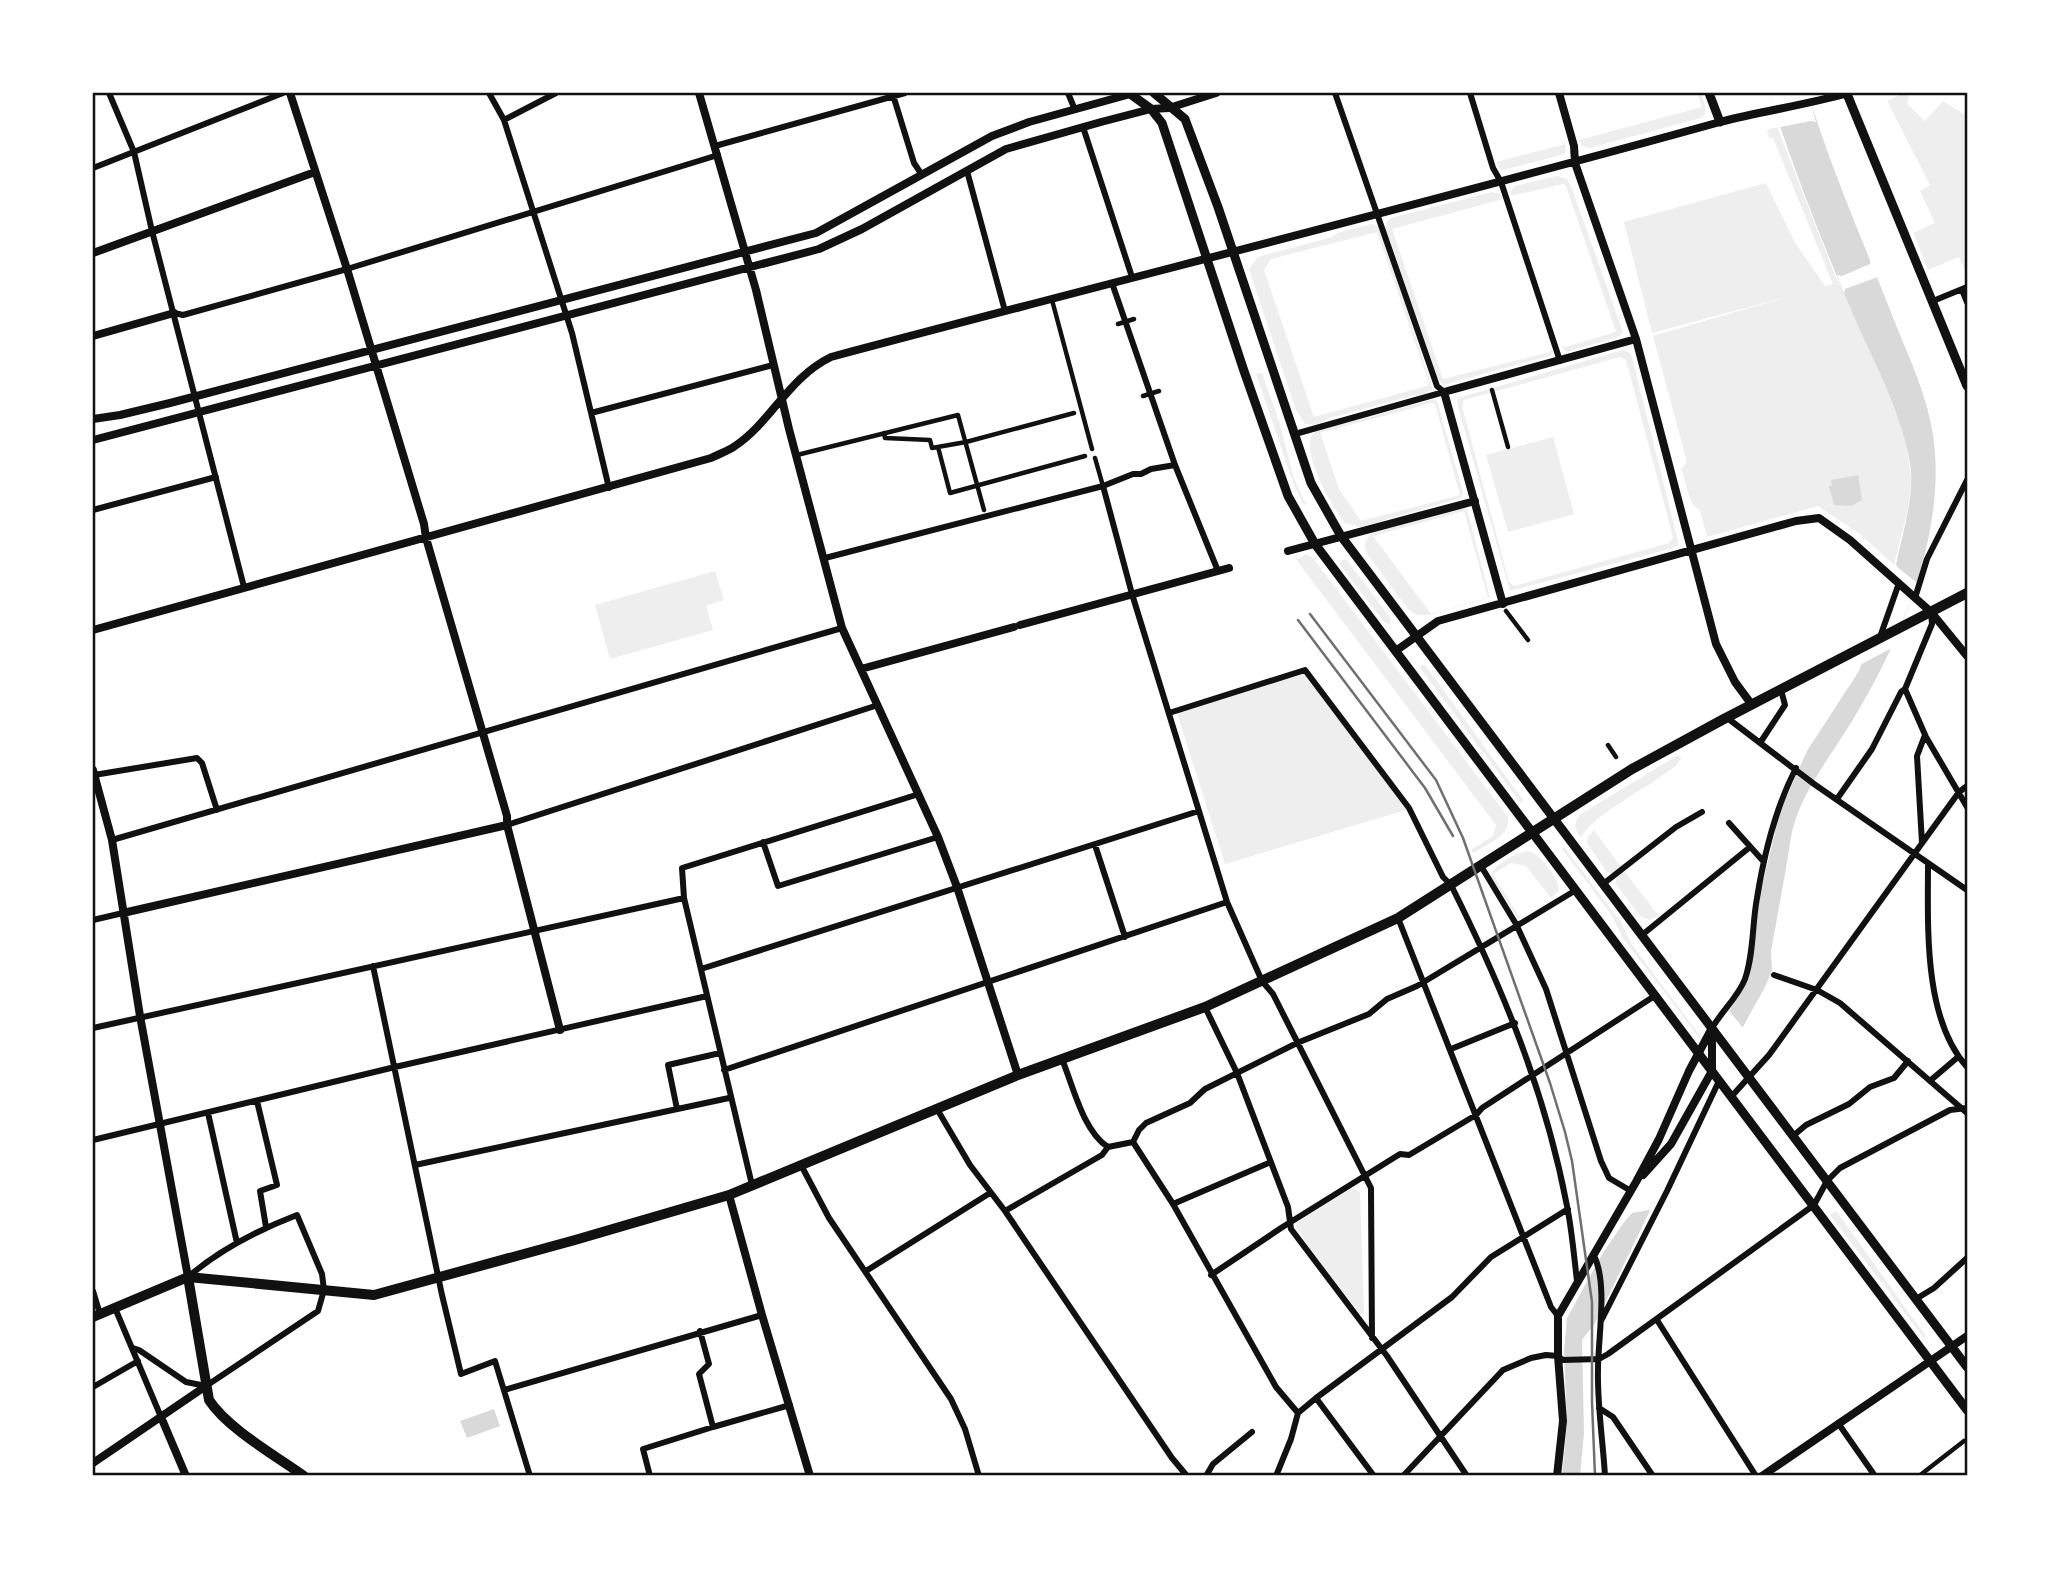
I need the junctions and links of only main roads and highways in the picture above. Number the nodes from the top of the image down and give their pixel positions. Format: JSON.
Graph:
{"nodes":[{"id":1,"x":1154,"y":93,"type":"edge"},
{"id":2,"x":1709,"y":93,"type":"edge"},
{"id":3,"x":1847,"y":93,"type":"edge"},
{"id":4,"x":1131,"y":94,"type":"edge"},
{"id":5,"x":1720,"y":122,"type":"road end"},
{"id":6,"x":1967,"y":382,"type":"edge"},
{"id":7,"x":1967,"y":593,"type":"edge"},
{"id":8,"x":1556,"y":819,"type":"junction"},
{"id":9,"x":1534,"y":833,"type":"junction"},
{"id":10,"x":188,"y":1277,"type":"junction"},
{"id":11,"x":97,"y":1316,"type":"edge"},
{"id":12,"x":1967,"y":1367,"type":"edge"},
{"id":13,"x":1967,"y":1410,"type":"edge"},
{"id":14,"x":303,"y":1476,"type":"edge"}],
"edges":[{"from":1,"to":8,"type":"main road"},
{"from":2,"to":5,"type":"main road"},
{"from":3,"to":6,"type":"main road"},
{"from":4,"to":9,"type":"main road"},
{"from":7,"to":8,"type":"highway"},
{"from":8,"to":9,"type":"highway"},
{"from":8,"to":12,"type":"main road"},
{"from":9,"to":10,"type":"highway"},
{"from":9,"to":13,"type":"main road"},
{"from":10,"to":11,"type":"highway"},
{"from":10,"to":14,"type":"main road"}]}
